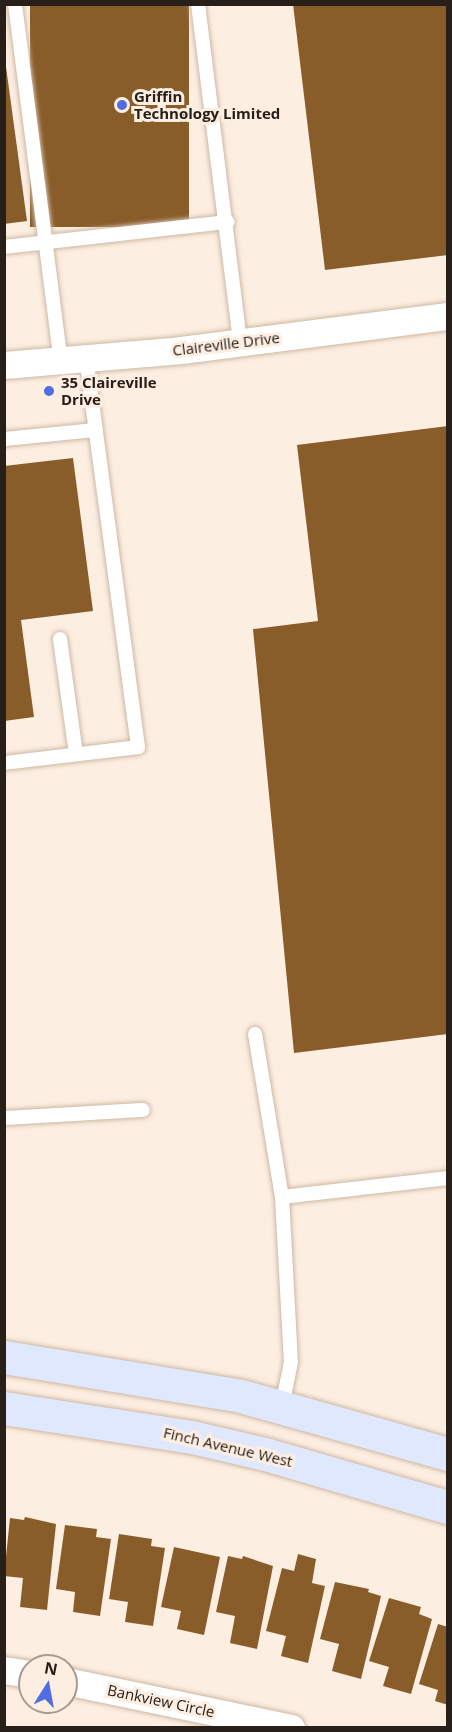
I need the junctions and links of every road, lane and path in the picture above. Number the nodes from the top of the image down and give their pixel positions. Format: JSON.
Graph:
{"nodes":[{"id":1,"x":15,"y":4,"type":"edge"},
{"id":2,"x":198,"y":4,"type":"edge"},
{"id":3,"x":228,"y":222,"type":"junction"},
{"id":4,"x":47,"y":243,"type":"junction"},
{"id":5,"x":4,"y":247,"type":"edge"},
{"id":6,"x":447,"y":316,"type":"edge"},
{"id":7,"x":240,"y":343,"type":"junction"},
{"id":8,"x":74,"y":360,"type":"junction"},
{"id":9,"x":4,"y":365,"type":"edge"},
{"id":10,"x":96,"y":430,"type":"junction"},
{"id":11,"x":4,"y":439,"type":"edge"},
{"id":12,"x":60,"y":639,"type":"dead end"},
{"id":13,"x":76,"y":754,"type":"junction"},
{"id":14,"x":4,"y":763,"type":"edge"},
{"id":15,"x":255,"y":1034,"type":"dead end"},
{"id":16,"x":143,"y":1110,"type":"dead end"},
{"id":17,"x":4,"y":1118,"type":"edge"},
{"id":18,"x":447,"y":1178,"type":"edge"},
{"id":19,"x":282,"y":1197,"type":"junction"},
{"id":20,"x":4,"y":1357,"type":"edge"},
{"id":21,"x":282,"y":1406,"type":"junction"},
{"id":22,"x":4,"y":1408,"type":"edge"},
{"id":23,"x":447,"y":1454,"type":"edge"},
{"id":24,"x":447,"y":1507,"type":"edge"},
{"id":25,"x":78,"y":1684,"type":"edge"},
{"id":26,"x":291,"y":1728,"type":"edge"}],
"edges":[{"from":1,"to":4,"type":"lane"},
{"from":2,"to":3,"type":"lane"},
{"from":3,"to":4,"type":"lane"},
{"from":3,"to":7,"type":"lane"},
{"from":4,"to":5,"type":"lane"},
{"from":4,"to":8,"type":"lane"},
{"from":6,"to":7,"type":"street","name":"Claireville Drive"},
{"from":7,"to":8,"type":"street","name":"Claireville Drive"},
{"from":8,"to":9,"type":"street","name":"Claireville Drive"},
{"from":8,"to":10,"type":"lane"},
{"from":10,"to":11,"type":"lane"},
{"from":10,"to":13,"type":"lane"},
{"from":12,"to":13,"type":"lane"},
{"from":13,"to":14,"type":"lane"},
{"from":15,"to":19,"type":"lane"},
{"from":16,"to":17,"type":"lane"},
{"from":18,"to":19,"type":"lane"},
{"from":19,"to":21,"type":"lane"},
{"from":20,"to":21,"type":"main road"},
{"from":21,"to":23,"type":"main road"},
{"from":22,"to":24,"type":"main road","name":"Finch Avenue West"},
{"from":25,"to":26,"type":"street","name":"Bankview Circle"}]}
